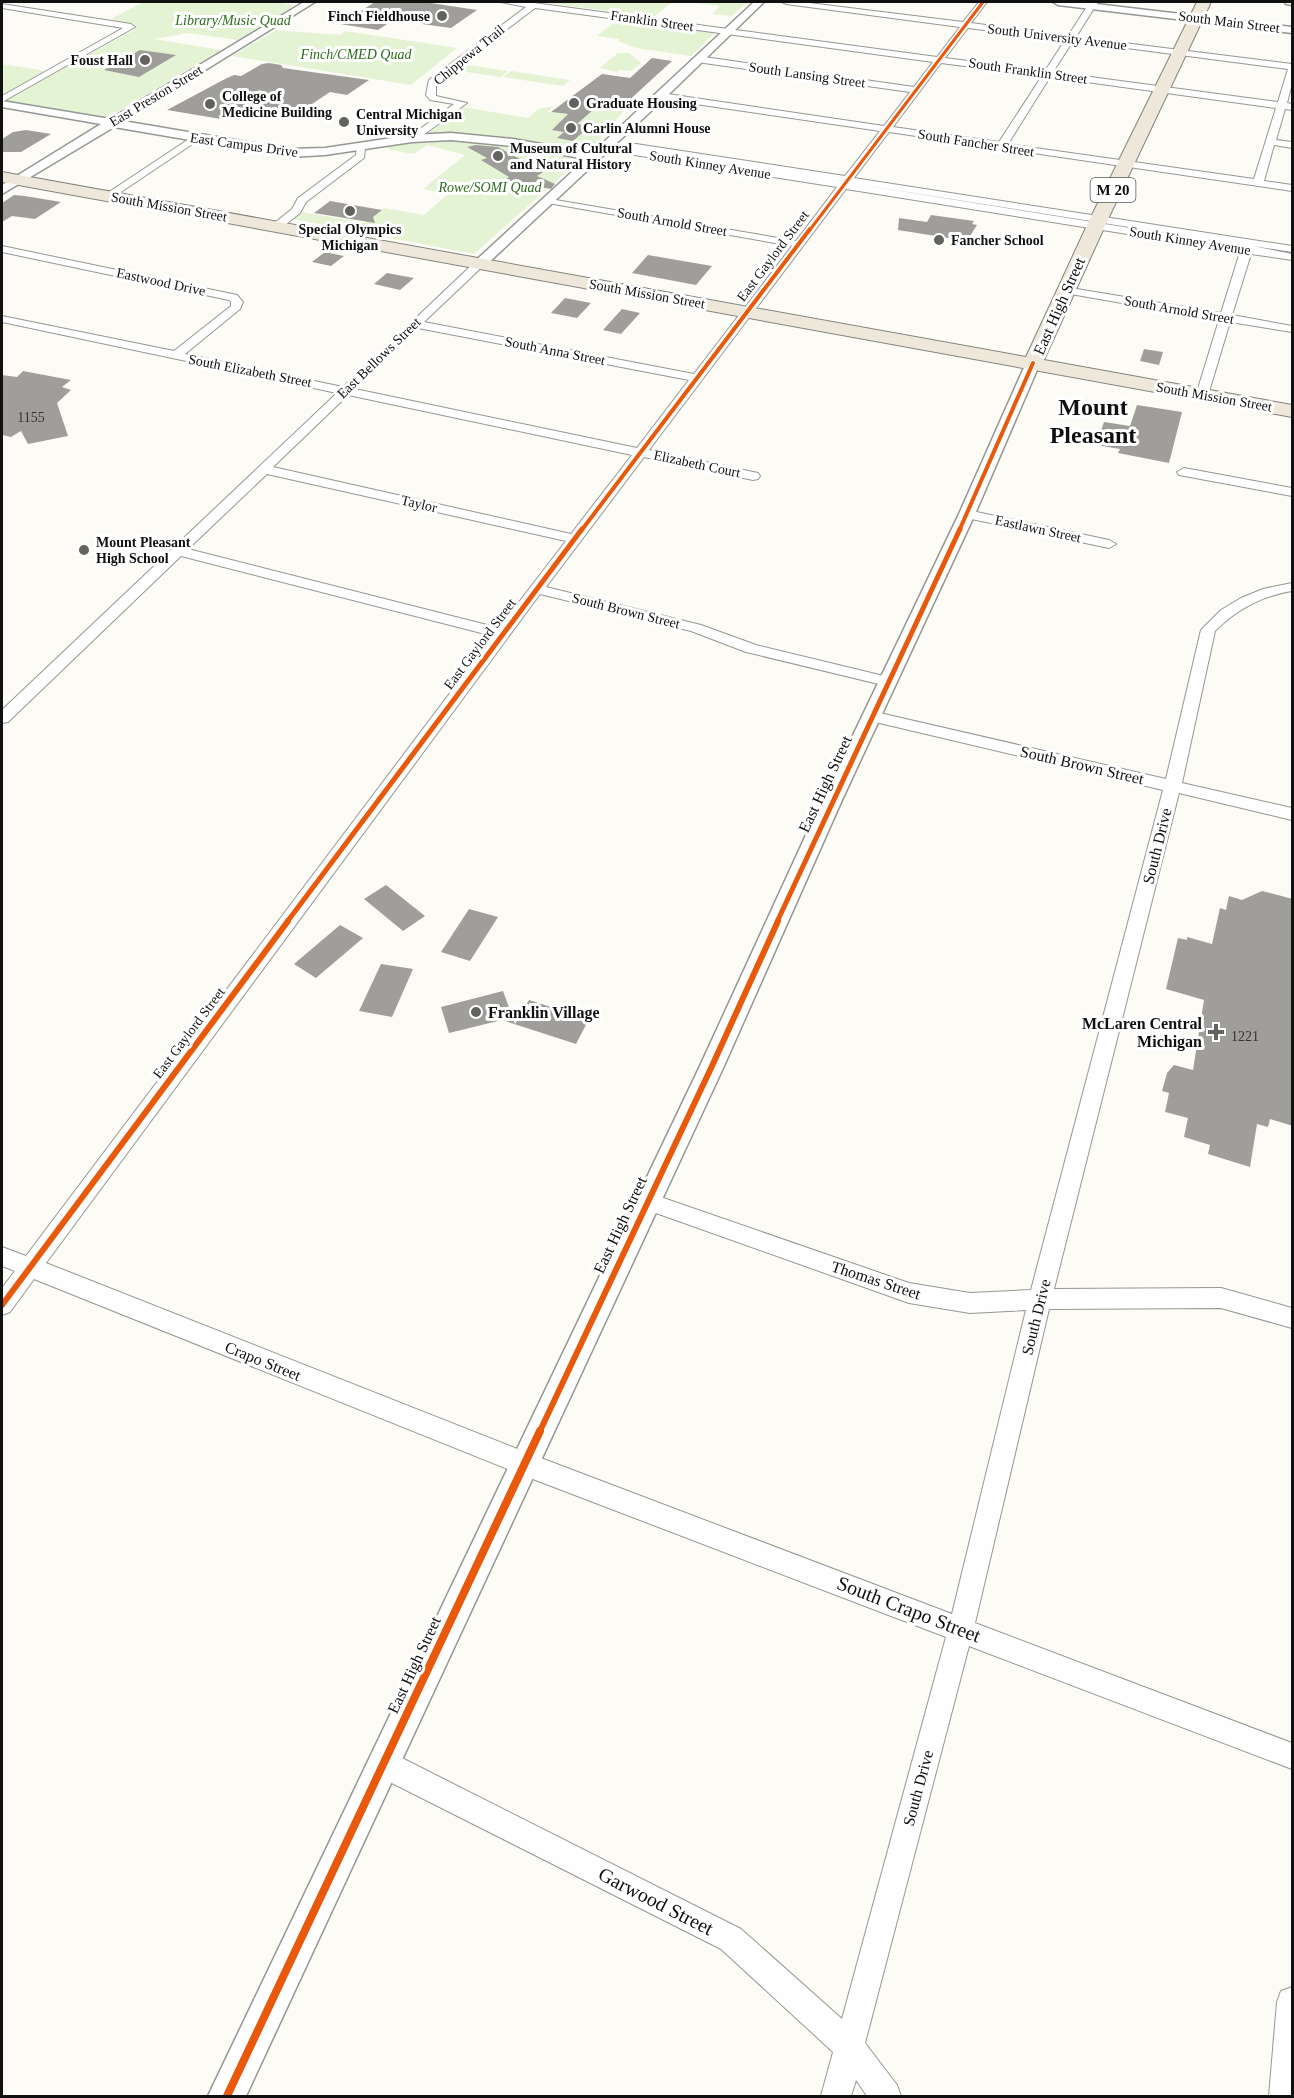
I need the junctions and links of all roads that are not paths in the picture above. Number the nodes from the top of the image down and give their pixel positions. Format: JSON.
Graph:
{"nodes":[{"id":1,"x":310,"y":2,"type":"edge"},
{"id":2,"x":505,"y":2,"type":"edge"},
{"id":3,"x":759,"y":2,"type":"edge"},
{"id":4,"x":786,"y":2,"type":"edge"},
{"id":5,"x":983,"y":2,"type":"edge"},
{"id":6,"x":1058,"y":2,"type":"edge"},
{"id":7,"x":1204,"y":2,"type":"edge"},
{"id":8,"x":1093,"y":4,"type":"edge"},
{"id":9,"x":534,"y":5,"type":"junction"},
{"id":10,"x":2,"y":6,"type":"edge"},
{"id":11,"x":1196,"y":18,"type":"junction"},
{"id":12,"x":965,"y":24,"type":"junction"},
{"id":13,"x":1293,"y":30,"type":"edge"},
{"id":14,"x":727,"y":31,"type":"junction"},
{"id":15,"x":1069,"y":39,"type":"junction"},
{"id":16,"x":1180,"y":52,"type":"junction"},
{"id":17,"x":697,"y":59,"type":"junction"},
{"id":18,"x":937,"y":59,"type":"junction"},
{"id":19,"x":1293,"y":68,"type":"edge"},
{"id":20,"x":1047,"y":74,"type":"junction"},
{"id":21,"x":1162,"y":89,"type":"junction"},
{"id":22,"x":916,"y":90,"type":"junction"},
{"id":23,"x":660,"y":96,"type":"junction"},
{"id":24,"x":2,"y":99,"type":"edge"},
{"id":25,"x":2,"y":104,"type":"edge"},
{"id":26,"x":1281,"y":105,"type":"junction"},
{"id":27,"x":1293,"y":107,"type":"edge"},
{"id":28,"x":110,"y":124,"type":"junction"},
{"id":29,"x":887,"y":129,"type":"junction"},
{"id":30,"x":195,"y":139,"type":"junction"},
{"id":31,"x":412,"y":139,"type":"junction"},
{"id":32,"x":1270,"y":142,"type":"junction"},
{"id":33,"x":1293,"y":145,"type":"edge"},
{"id":34,"x":1001,"y":147,"type":"junction"},
{"id":35,"x":360,"y":148,"type":"junction"},
{"id":36,"x":595,"y":157,"type":"junction"},
{"id":37,"x":1126,"y":164,"type":"junction"},
{"id":38,"x":10,"y":178,"type":"edge"},
{"id":39,"x":844,"y":183,"type":"junction"},
{"id":40,"x":1258,"y":183,"type":"junction"},
{"id":41,"x":1293,"y":188,"type":"edge"},
{"id":42,"x":2,"y":189,"type":"edge"},
{"id":43,"x":108,"y":196,"type":"junction"},
{"id":44,"x":548,"y":200,"type":"junction"},
{"id":45,"x":1097,"y":223,"type":"junction"},
{"id":46,"x":276,"y":227,"type":"junction"},
{"id":47,"x":797,"y":244,"type":"junction"},
{"id":48,"x":1248,"y":246,"type":"junction"},
{"id":49,"x":2,"y":249,"type":"edge"},
{"id":50,"x":1293,"y":249,"type":"edge"},
{"id":51,"x":1293,"y":257,"type":"edge"},
{"id":52,"x":480,"y":263,"type":"junction"},
{"id":53,"x":1066,"y":288,"type":"junction"},
{"id":54,"x":747,"y":312,"type":"junction"},
{"id":55,"x":1227,"y":315,"type":"junction"},
{"id":56,"x":2,"y":319,"type":"edge"},
{"id":57,"x":1293,"y":323,"type":"edge"},
{"id":58,"x":415,"y":324,"type":"junction"},
{"id":59,"x":1293,"y":329,"type":"edge"},
{"id":60,"x":175,"y":356,"type":"junction"},
{"id":61,"x":1033,"y":363,"type":"junction"},
{"id":62,"x":695,"y":378,"type":"junction"},
{"id":63,"x":345,"y":390,"type":"junction"},
{"id":64,"x":1202,"y":395,"type":"junction"},
{"id":65,"x":1293,"y":411,"type":"edge"},
{"id":66,"x":640,"y":453,"type":"junction"},
{"id":67,"x":264,"y":469,"type":"junction"},
{"id":68,"x":1184,"y":472,"type":"dead end"},
{"id":69,"x":753,"y":476,"type":"dead end"},
{"id":70,"x":1293,"y":492,"type":"edge"},
{"id":71,"x":967,"y":514,"type":"junction"},
{"id":72,"x":574,"y":539,"type":"junction"},
{"id":73,"x":1109,"y":544,"type":"dead end"},
{"id":74,"x":176,"y":550,"type":"junction"},
{"id":75,"x":1293,"y":587,"type":"edge"},
{"id":76,"x":537,"y":590,"type":"junction"},
{"id":77,"x":503,"y":634,"type":"junction"},
{"id":78,"x":887,"y":681,"type":"junction"},
{"id":79,"x":871,"y":717,"type":"junction"},
{"id":80,"x":2,"y":718,"type":"edge"},
{"id":81,"x":1173,"y":785,"type":"junction"},
{"id":82,"x":1293,"y":814,"type":"edge"},
{"id":83,"x":646,"y":1201,"type":"junction"},
{"id":84,"x":2,"y":1257,"type":"edge"},
{"id":85,"x":29,"y":1268,"type":"junction"},
{"id":86,"x":1040,"y":1299,"type":"junction"},
{"id":87,"x":2,"y":1305,"type":"edge"},
{"id":88,"x":1293,"y":1318,"type":"edge"},
{"id":89,"x":525,"y":1464,"type":"junction"},
{"id":90,"x":961,"y":1629,"type":"junction"},
{"id":91,"x":1293,"y":1756,"type":"edge"},
{"id":92,"x":382,"y":1763,"type":"junction"},
{"id":93,"x":1293,"y":2002,"type":"edge"},
{"id":94,"x":849,"y":2046,"type":"junction"},
{"id":95,"x":227,"y":2097,"type":"edge"},
{"id":96,"x":836,"y":2097,"type":"edge"},
{"id":97,"x":886,"y":2097,"type":"edge"},
{"id":98,"x":1284,"y":2097,"type":"edge"}],
"edges":[{"from":1,"to":28,"type":"street","name":"East Preston Street"},
{"from":2,"to":9,"type":"street","name":"Franklin Street"},
{"from":3,"to":14,"type":"street","name":"East Bellows Street"},
{"from":4,"to":12,"type":"street","name":"South University Avenue"},
{"from":5,"to":12,"type":"street","name":"East Gaylord Street"},
{"from":6,"to":8,"type":"street","name":"South Main Street"},
{"from":7,"to":11,"type":"main road","number":"M 20"},
{"from":8,"to":11,"type":"street","name":"South Main Street"},
{"from":8,"to":15,"type":"street"},
{"from":9,"to":14,"type":"street","name":"Franklin Street"},
{"from":9,"to":31,"type":"street","name":"Chippewa Trail"},
{"from":10,"to":24,"type":"street"},
{"from":11,"to":13,"type":"street","name":"South Main Street"},
{"from":11,"to":16,"type":"main road","name":"East High Street","number":"M 20"},
{"from":12,"to":15,"type":"street","name":"South University Avenue"},
{"from":12,"to":18,"type":"street","name":"East Gaylord Street"},
{"from":14,"to":17,"type":"street","name":"East Bellows Street"},
{"from":14,"to":18,"type":"street","name":"South Franklin Street"},
{"from":15,"to":16,"type":"street","name":"South University Avenue"},
{"from":15,"to":20,"type":"street"},
{"from":16,"to":19,"type":"street","name":"South University Avenue"},
{"from":16,"to":21,"type":"main road","name":"East High Street","number":"M 20"},
{"from":17,"to":22,"type":"street","name":"South Lansing Street"},
{"from":17,"to":23,"type":"street","name":"East Bellows Street"},
{"from":18,"to":20,"type":"street","name":"South Franklin Street"},
{"from":18,"to":22,"type":"street","name":"East Gaylord Street"},
{"from":19,"to":26,"type":"street"},
{"from":20,"to":21,"type":"street","name":"South Franklin Street"},
{"from":20,"to":34,"type":"street"},
{"from":21,"to":26,"type":"street","name":"South Franklin Street"},
{"from":21,"to":37,"type":"main road","name":"East High Street","number":"M 20"},
{"from":22,"to":29,"type":"street","name":"East Gaylord Street"},
{"from":23,"to":29,"type":"street","name":"South Fancher Street"},
{"from":23,"to":36,"type":"street","name":"East Bellows Street"},
{"from":25,"to":28,"type":"street","name":"East Campus Drive"},
{"from":26,"to":27,"type":"street","name":"South Franklin Street"},
{"from":26,"to":32,"type":"street"},
{"from":28,"to":30,"type":"street","name":"East Campus Drive"},
{"from":28,"to":38,"type":"street","name":"East Preston Street"},
{"from":29,"to":34,"type":"street","name":"South Fancher Street"},
{"from":29,"to":39,"type":"street","name":"East Gaylord Street"},
{"from":30,"to":35,"type":"street","name":"East Campus Drive"},
{"from":30,"to":43,"type":"street"},
{"from":31,"to":35,"type":"street","name":"East Campus Drive"},
{"from":31,"to":36,"type":"street","name":"East Campus Drive"},
{"from":32,"to":33,"type":"street"},
{"from":32,"to":40,"type":"street"},
{"from":34,"to":37,"type":"street","name":"South Fancher Street"},
{"from":35,"to":46,"type":"street"},
{"from":36,"to":44,"type":"street","name":"East Bellows Street"},
{"from":37,"to":40,"type":"street","name":"South Fancher Street"},
{"from":37,"to":45,"type":"main road","name":"East High Street","number":"M 20"},
{"from":38,"to":42,"type":"street","name":"East Preston Street"},
{"from":38,"to":43,"type":"main road","name":"South Mission Street"},
{"from":39,"to":39,"type":"street","name":"South Kinney Avenue"},
{"from":39,"to":45,"type":"street","name":"South Kinney Avenue"},
{"from":39,"to":47,"type":"street","name":"East Gaylord Street"},
{"from":40,"to":41,"type":"street","name":"South Fancher Street"},
{"from":43,"to":46,"type":"main road","name":"South Mission Street"},
{"from":44,"to":47,"type":"street","name":"South Arnold Street"},
{"from":44,"to":52,"type":"street","name":"East Bellows Street"},
{"from":45,"to":48,"type":"street","name":"South Kinney Avenue"},
{"from":45,"to":53,"type":"main road","name":"East High Street","number":"M 20"},
{"from":46,"to":52,"type":"main road","name":"South Mission Street"},
{"from":47,"to":54,"type":"street","name":"East Gaylord Street"},
{"from":48,"to":50,"type":"street","name":"South Kinney Avenue"},
{"from":48,"to":51,"type":"street","name":"South Kinney Avenue"},
{"from":48,"to":55,"type":"street"},
{"from":49,"to":60,"type":"street","name":"Eastwood Drive"},
{"from":52,"to":54,"type":"main road","name":"South Mission Street"},
{"from":52,"to":58,"type":"street","name":"East Bellows Street"},
{"from":53,"to":55,"type":"street","name":"South Arnold Street"},
{"from":53,"to":61,"type":"main road","name":"East High Street","number":"M 20"},
{"from":54,"to":61,"type":"main road","name":"South Mission Street"},
{"from":54,"to":62,"type":"street","name":"East Gaylord Street"},
{"from":55,"to":57,"type":"street","name":"South Arnold Street"},
{"from":55,"to":59,"type":"street","name":"South Arnold Street"},
{"from":55,"to":64,"type":"street"},
{"from":56,"to":60,"type":"street","name":"South Elizabeth Street"},
{"from":58,"to":62,"type":"street","name":"South Anna Street"},
{"from":58,"to":63,"type":"street","name":"East Bellows Street"},
{"from":60,"to":63,"type":"street","name":"South Elizabeth Street"},
{"from":61,"to":64,"type":"main road","name":"South Mission Street"},
{"from":61,"to":71,"type":"street","name":"East High Street"},
{"from":62,"to":66,"type":"street","name":"East Gaylord Street"},
{"from":63,"to":66,"type":"street","name":"South Elizabeth Street"},
{"from":63,"to":67,"type":"street","name":"East Bellows Street"},
{"from":64,"to":65,"type":"main road","name":"South Mission Street"},
{"from":66,"to":69,"type":"street","name":"Elizabeth Court"},
{"from":66,"to":72,"type":"street","name":"East Gaylord Street"},
{"from":67,"to":72,"type":"street","name":"Taylor"},
{"from":67,"to":74,"type":"street","name":"East Bellows Street"},
{"from":68,"to":70,"type":"street"},
{"from":71,"to":73,"type":"street","name":"Eastlawn Street"},
{"from":71,"to":78,"type":"street","name":"East High Street"},
{"from":72,"to":76,"type":"street","name":"East Gaylord Street"},
{"from":74,"to":77,"type":"street"},
{"from":74,"to":80,"type":"street","name":"East Bellows Street"},
{"from":75,"to":81,"type":"street","name":"South Drive"},
{"from":76,"to":77,"type":"street","name":"East Gaylord Street"},
{"from":76,"to":78,"type":"street","name":"South Brown Street"},
{"from":77,"to":85,"type":"street","name":"East Gaylord Street"},
{"from":78,"to":79,"type":"street","name":"East High Street"},
{"from":79,"to":81,"type":"street","name":"South Brown Street"},
{"from":79,"to":83,"type":"street","name":"East High Street"},
{"from":81,"to":82,"type":"street","name":"South Brown Street"},
{"from":81,"to":86,"type":"street","name":"South Drive"},
{"from":83,"to":86,"type":"street","name":"Thomas Street"},
{"from":83,"to":89,"type":"street","name":"East High Street"},
{"from":84,"to":85,"type":"street","name":"Crapo Street"},
{"from":85,"to":87,"type":"street","name":"East Gaylord Street"},
{"from":85,"to":89,"type":"street","name":"Crapo Street"},
{"from":86,"to":88,"type":"street","name":"Thomas Street"},
{"from":86,"to":90,"type":"street","name":"South Drive"},
{"from":89,"to":90,"type":"street","name":"South Crapo Street"},
{"from":89,"to":92,"type":"street","name":"East High Street"},
{"from":90,"to":91,"type":"street","name":"South Crapo Street"},
{"from":90,"to":94,"type":"street","name":"South Drive"},
{"from":92,"to":94,"type":"street","name":"Garwood Street"},
{"from":92,"to":95,"type":"street","name":"East High Street"},
{"from":93,"to":98,"type":"street"},
{"from":94,"to":96,"type":"street","name":"South Drive"},
{"from":94,"to":97,"type":"street","name":"Garwood Street"}]}
